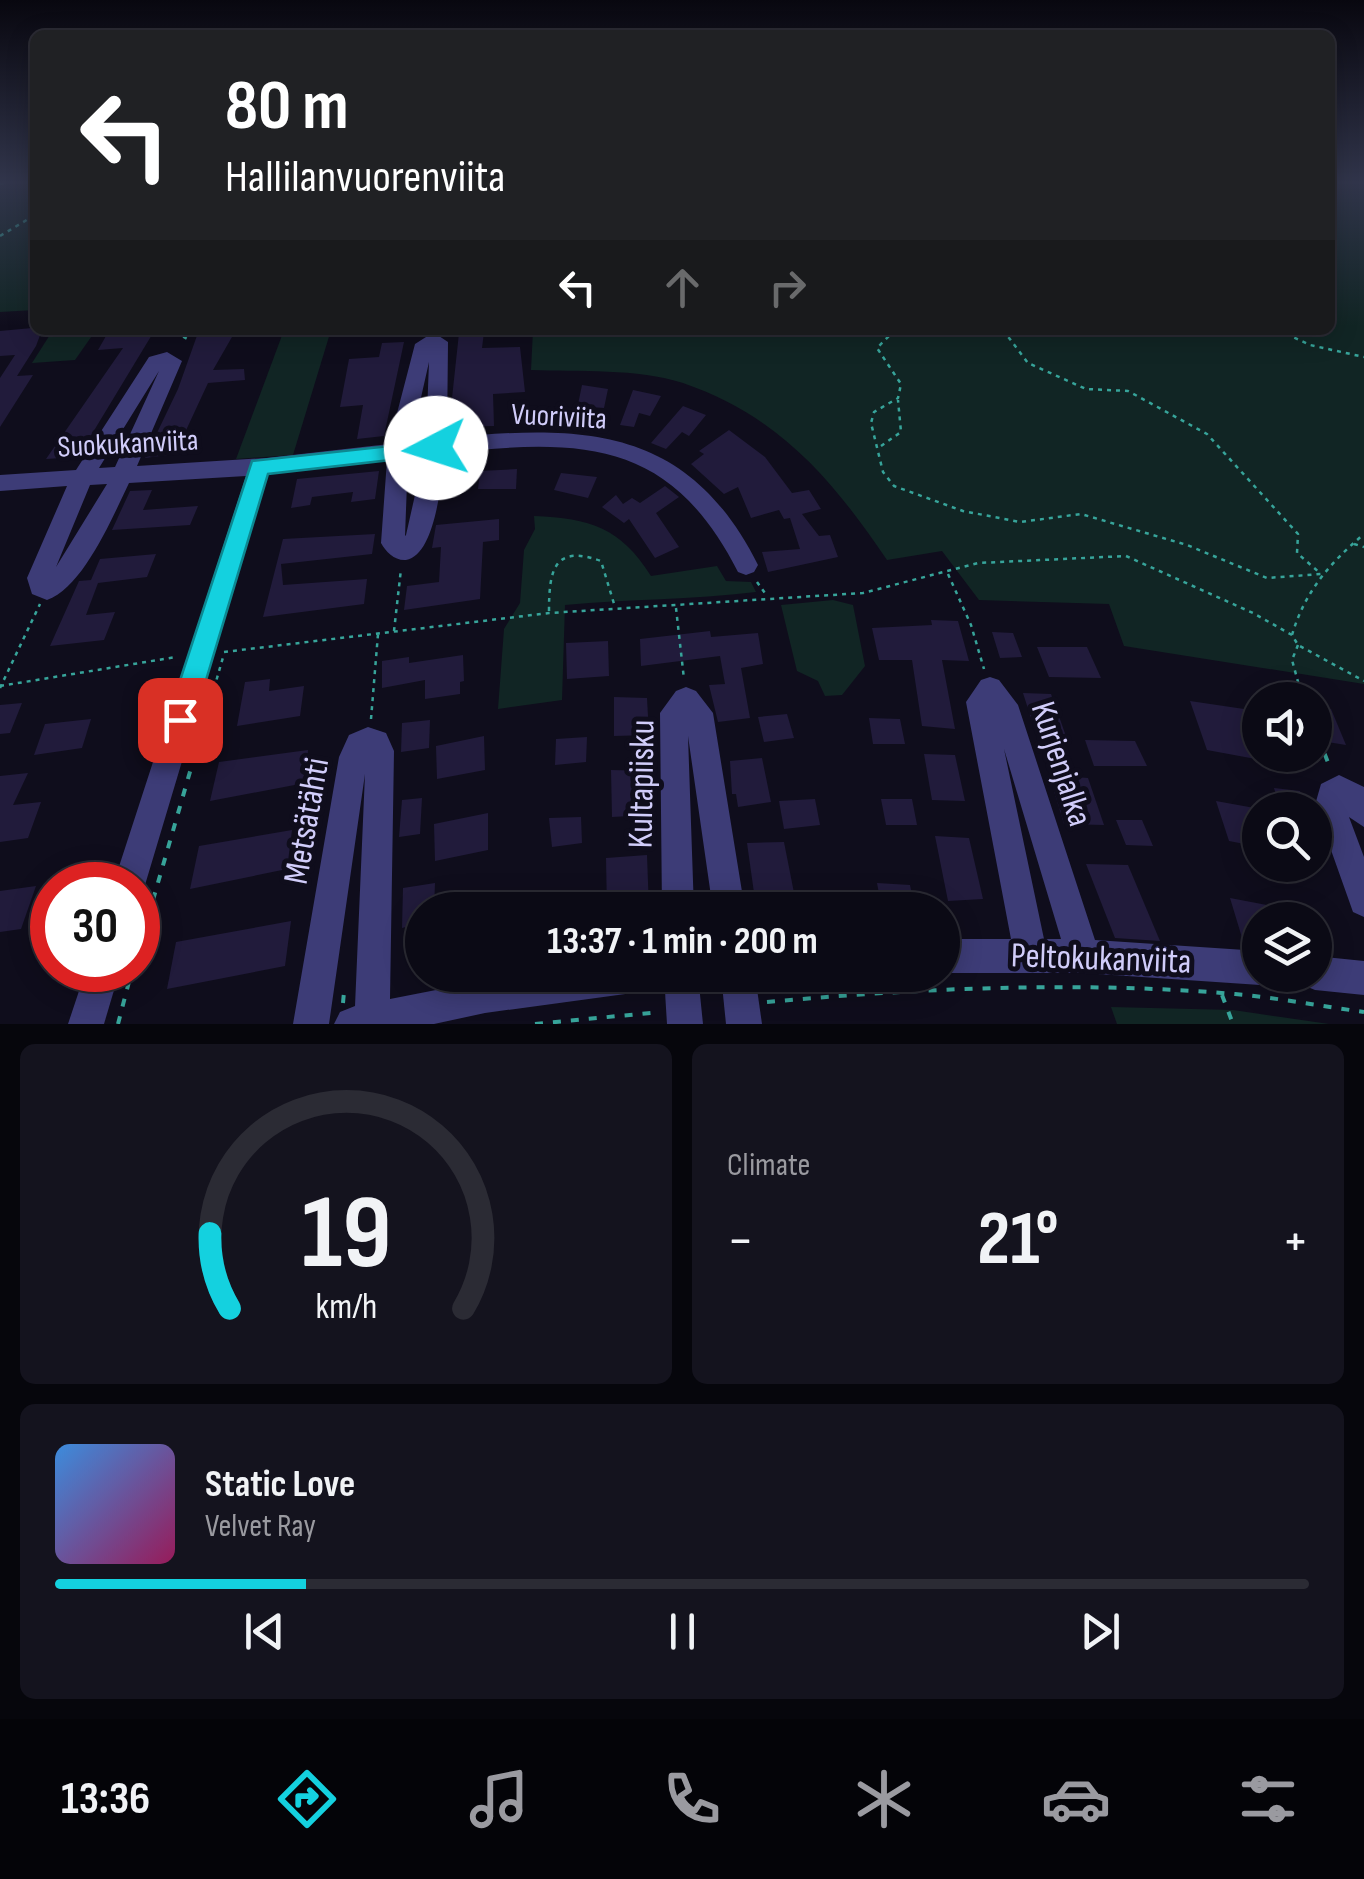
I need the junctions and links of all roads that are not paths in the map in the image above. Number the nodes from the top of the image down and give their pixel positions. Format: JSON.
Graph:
{"nodes":[{"id":1,"x":436,"y":448,"type":"junction"},
{"id":2,"x":398,"y":452,"type":"junction"},
{"id":3,"x":259,"y":467,"type":"junction"},
{"id":4,"x":123,"y":474,"type":"junction"},
{"id":5,"x":82,"y":476,"type":"junction"},
{"id":6,"x":0,"y":483,"type":"edge"},
{"id":7,"x":746,"y":565,"type":"road end"},
{"id":8,"x":1364,"y":812,"type":"edge"},
{"id":9,"x":137,"y":862,"type":"edge"},
{"id":10,"x":678,"y":892,"type":"edge"},
{"id":11,"x":726,"y":892,"type":"edge"},
{"id":12,"x":1364,"y":901,"type":"edge"},
{"id":13,"x":1031,"y":955,"type":"junction"},
{"id":14,"x":960,"y":956,"type":"edge"},
{"id":15,"x":1083,"y":956,"type":"junction"},
{"id":16,"x":1242,"y":967,"type":"edge"},
{"id":17,"x":1332,"y":977,"type":"edge"},
{"id":18,"x":1362,"y":984,"type":"edge"},
{"id":19,"x":95,"y":992,"type":"edge"},
{"id":20,"x":515,"y":992,"type":"edge"},
{"id":21,"x":682,"y":992,"type":"edge"},
{"id":22,"x":314,"y":1010,"type":"edge"},
{"id":23,"x":368,"y":1014,"type":"edge"},
{"id":24,"x":684,"y":1017,"type":"edge"},
{"id":25,"x":86,"y":1024,"type":"edge"}],
"edges":[{"from":1,"to":2,"type":"street","name":"Vuoriviita"},
{"from":1,"to":2,"type":"street"},
{"from":1,"to":2,"type":"street"},
{"from":1,"to":7,"type":"street","name":"Vuoriviita"},
{"from":2,"to":3,"type":"street","name":"Vuoriviita"},
{"from":3,"to":4,"type":"street","name":"Suokukanviita"},
{"from":3,"to":9,"type":"street"},
{"from":4,"to":5,"type":"street","name":"Suokukanviita"},
{"from":4,"to":5,"type":"street"},
{"from":4,"to":5,"type":"street"},
{"from":5,"to":6,"type":"street","name":"Suokukanviita"},
{"from":8,"to":12,"type":"street"},
{"from":10,"to":11,"type":"street","name":"Kultapiisku"},
{"from":13,"to":14,"type":"street","name":"Peltokukanviita"},
{"from":13,"to":15,"type":"street","name":"Peltokukanviita"},
{"from":13,"to":15,"type":"street","name":"Kurjenjalka"},
{"from":15,"to":16,"type":"street","name":"Peltokukanviita"},
{"from":17,"to":18,"type":"street"},
{"from":19,"to":25,"type":"street"},
{"from":20,"to":23,"type":"street"},
{"from":21,"to":24,"type":"street"},
{"from":22,"to":23,"type":"street","name":"Metsätähti"}]}
